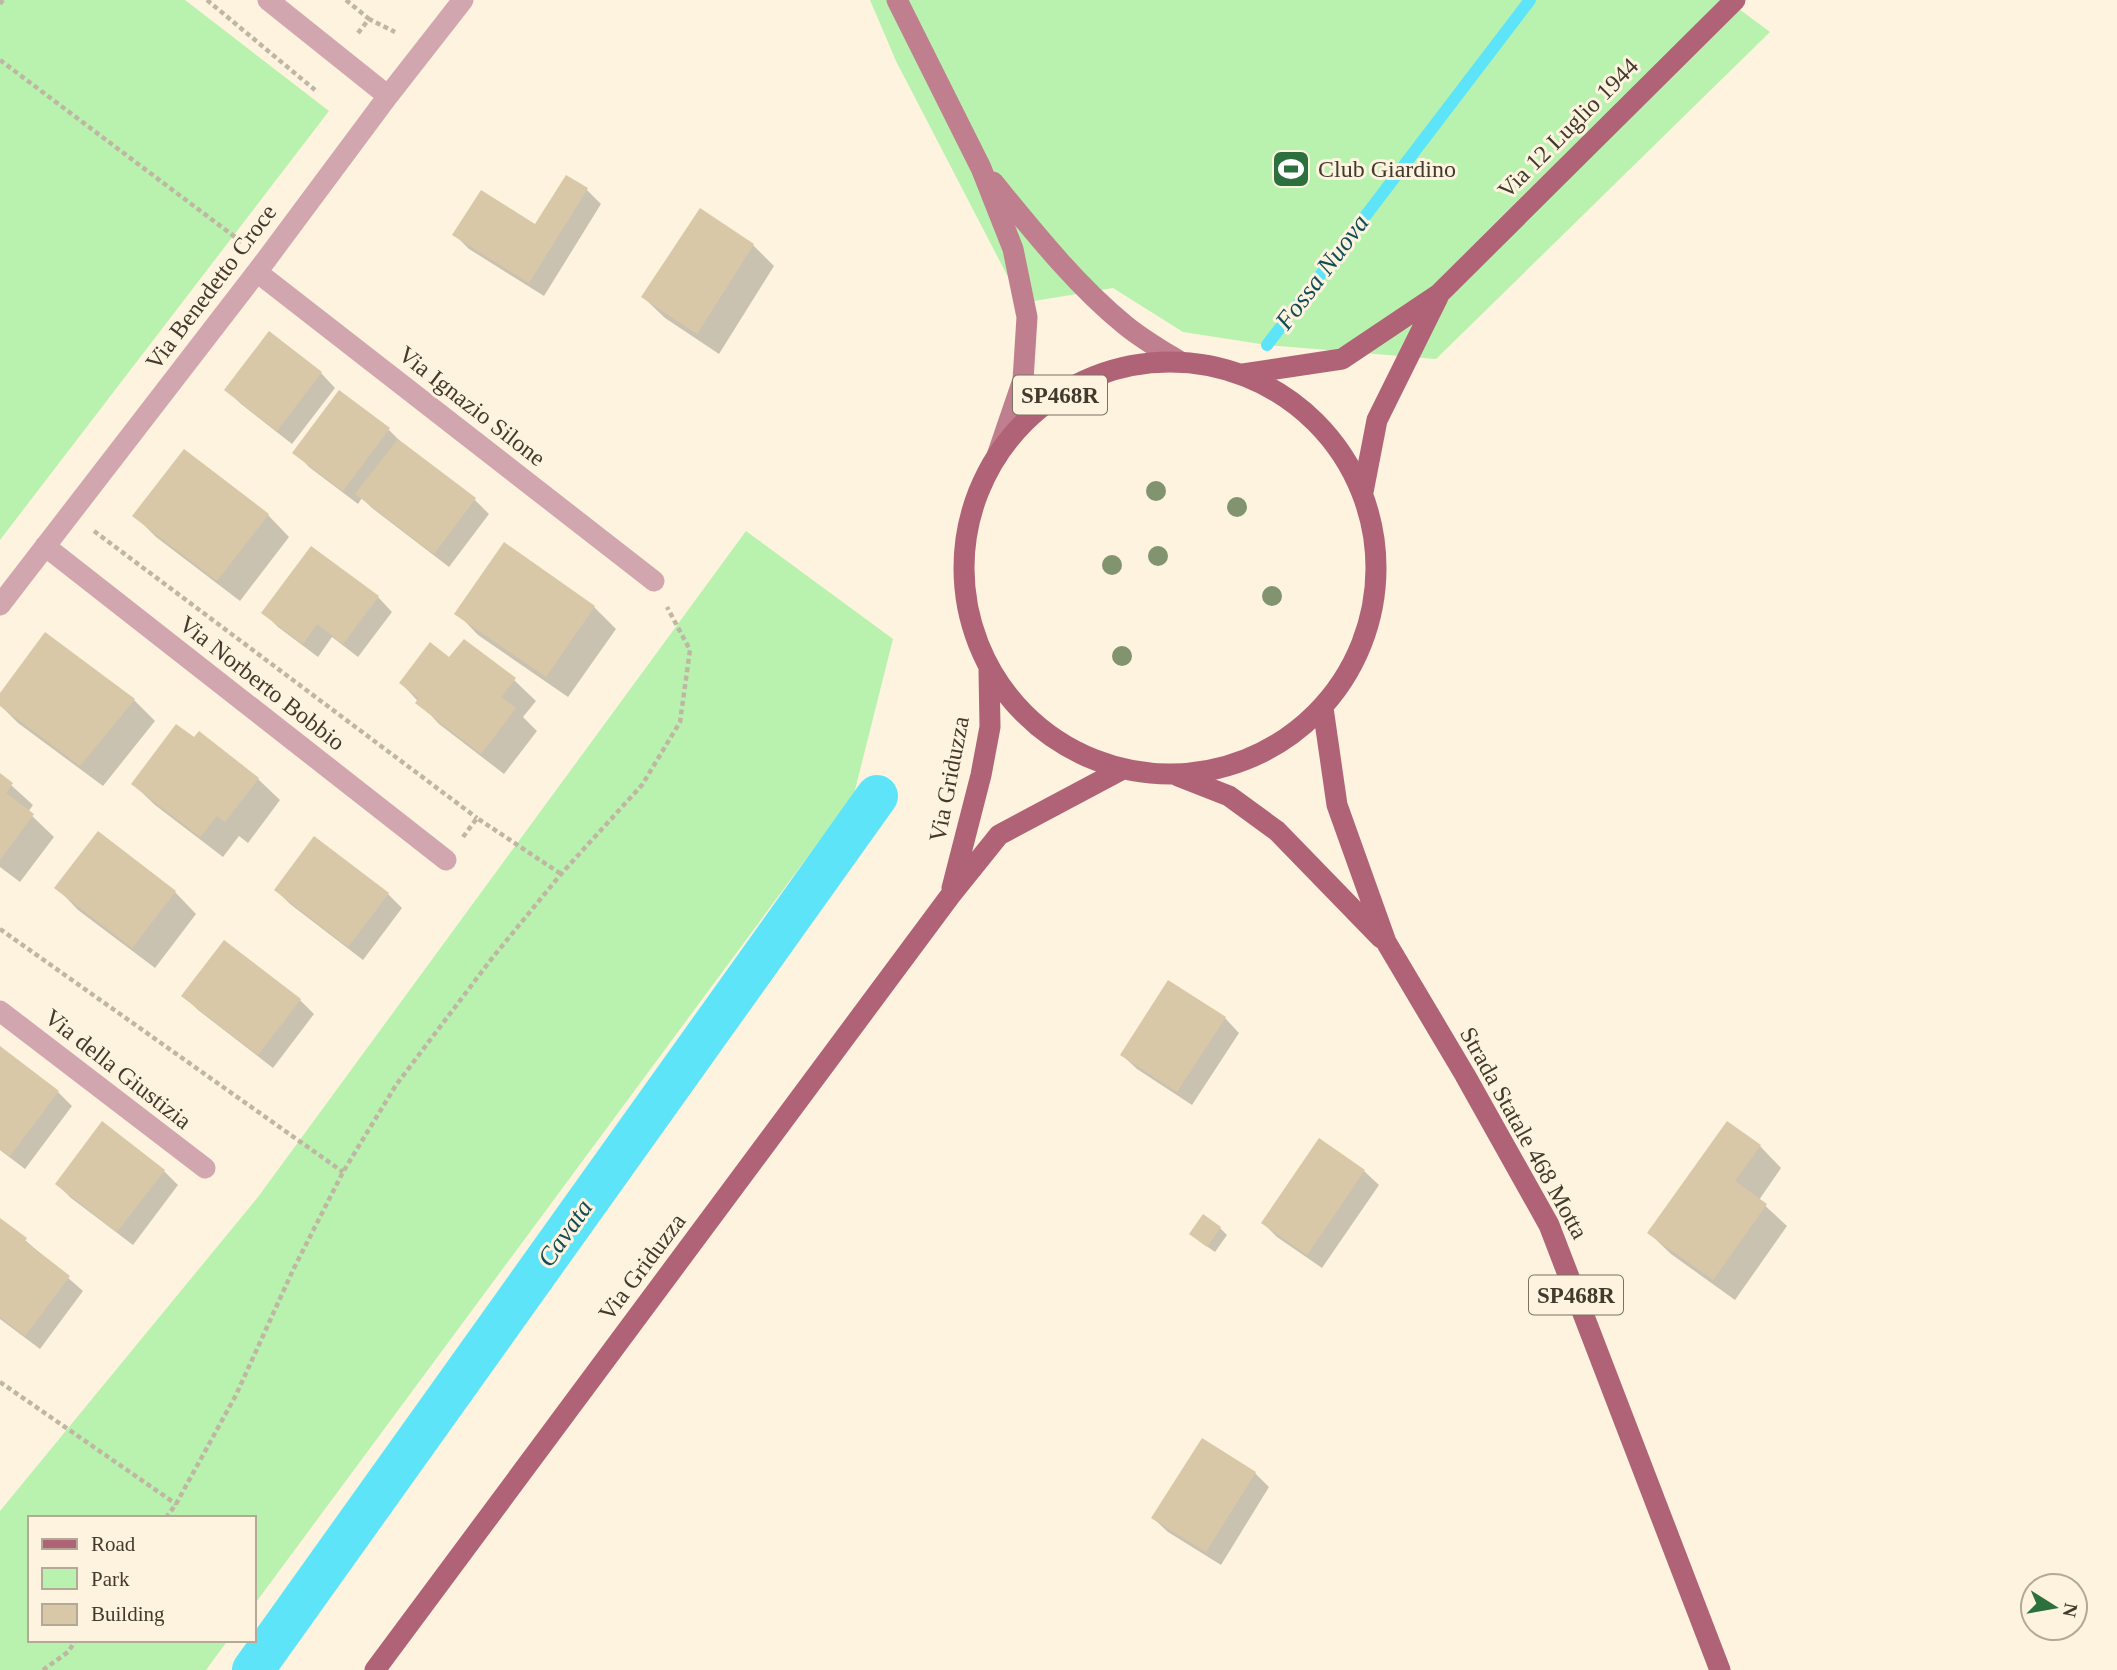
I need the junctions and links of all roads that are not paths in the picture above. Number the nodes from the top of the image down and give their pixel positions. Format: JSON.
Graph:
{"nodes":[{"id":1,"x":268,"y":0,"type":"edge"},
{"id":2,"x":463,"y":0,"type":"edge"},
{"id":3,"x":897,"y":0,"type":"edge"},
{"id":4,"x":1735,"y":0,"type":"edge"},
{"id":5,"x":388,"y":96,"type":"junction"},
{"id":6,"x":981,"y":168,"type":"junction"},
{"id":7,"x":262,"y":266,"type":"junction"},
{"id":8,"x":1439,"y":294,"type":"junction"},
{"id":9,"x":1179,"y":362,"type":"junction"},
{"id":10,"x":1243,"y":374,"type":"junction"},
{"id":11,"x":997,"y":456,"type":"junction"},
{"id":12,"x":1363,"y":492,"type":"junction"},
{"id":13,"x":45,"y":547,"type":"junction"},
{"id":14,"x":654,"y":581,"type":"road end"},
{"id":15,"x":0,"y":605,"type":"edge"},
{"id":16,"x":989,"y":670,"type":"junction"},
{"id":17,"x":1323,"y":708,"type":"junction"},
{"id":18,"x":1121,"y":770,"type":"junction"},
{"id":19,"x":1178,"y":776,"type":"junction"},
{"id":20,"x":446,"y":860,"type":"road end"},
{"id":21,"x":950,"y":896,"type":"junction"},
{"id":22,"x":1386,"y":942,"type":"junction"},
{"id":23,"x":0,"y":1011,"type":"edge"},
{"id":24,"x":205,"y":1168,"type":"dead end"},
{"id":25,"x":375,"y":1670,"type":"edge"},
{"id":26,"x":1720,"y":1670,"type":"edge"}],
"edges":[{"from":1,"to":5,"type":"street"},
{"from":2,"to":5,"type":"street","name":"Via Benedetto Croce"},
{"from":3,"to":6,"type":"main road"},
{"from":4,"to":8,"type":"main road","name":"Via 12 Luglio 1944"},
{"from":5,"to":7,"type":"street","name":"Via Benedetto Croce"},
{"from":6,"to":9,"type":"main road"},
{"from":6,"to":11,"type":"main road"},
{"from":7,"to":13,"type":"street","name":"Via Benedetto Croce"},
{"from":7,"to":14,"type":"street","name":"Via Ignazio Silone"},
{"from":8,"to":10,"type":"main road"},
{"from":8,"to":12,"type":"main road"},
{"from":9,"to":10,"type":"main road","number":"SP468R"},
{"from":9,"to":11,"type":"main road","number":"SP468R"},
{"from":10,"to":12,"type":"main road","number":"SP468R"},
{"from":11,"to":16,"type":"main road","number":"SP468R"},
{"from":12,"to":17,"type":"main road","number":"SP468R"},
{"from":13,"to":15,"type":"street","name":"Via Benedetto Croce"},
{"from":13,"to":20,"type":"street","name":"Via Norberto Bobbio"},
{"from":16,"to":18,"type":"main road","number":"SP468R"},
{"from":16,"to":21,"type":"main road","name":"Via Griduzza"},
{"from":17,"to":19,"type":"main road","number":"SP468R"},
{"from":17,"to":22,"type":"main road","number":"SP468R"},
{"from":18,"to":19,"type":"main road","number":"SP468R"},
{"from":18,"to":21,"type":"main road","name":"Via Griduzza"},
{"from":19,"to":22,"type":"main road","number":"SP468R"},
{"from":21,"to":25,"type":"main road","name":"Via Griduzza"},
{"from":22,"to":26,"type":"main road","name":"Strada Statale 468 Motta","number":"SP468R"},
{"from":23,"to":24,"type":"street","name":"Via della Giustizia"}]}
